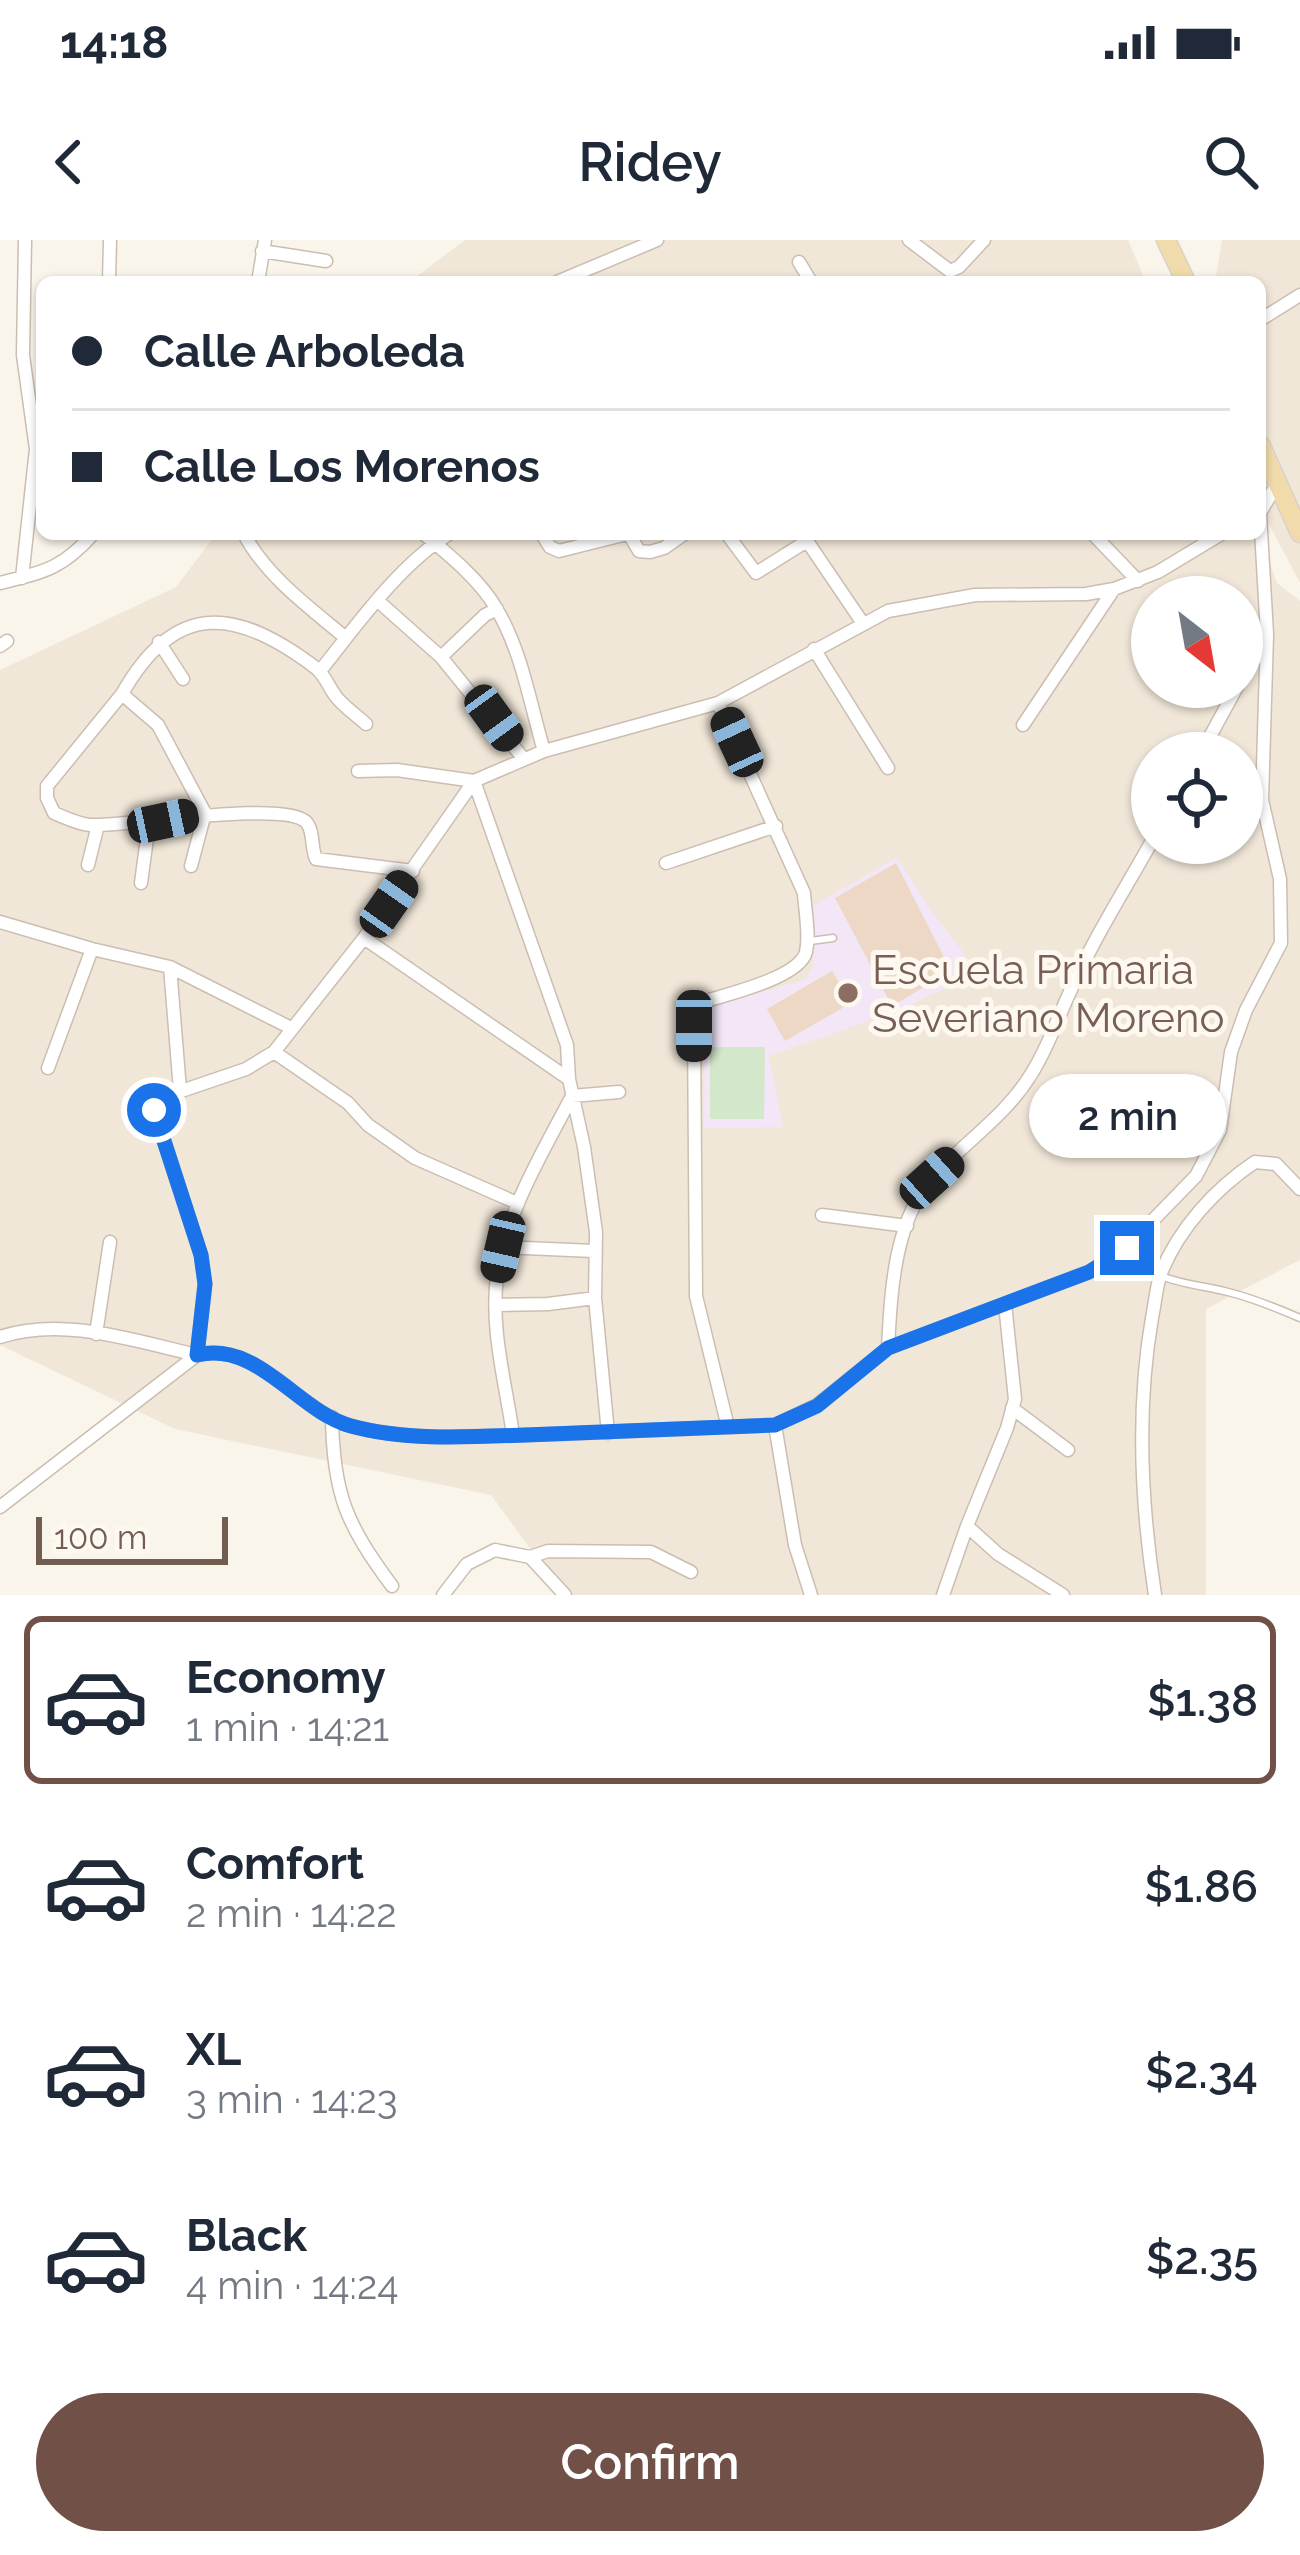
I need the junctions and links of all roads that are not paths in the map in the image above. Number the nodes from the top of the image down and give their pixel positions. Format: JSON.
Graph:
{"nodes":[{"id":1,"x":25,"y":240,"type":"edge"},
{"id":2,"x":110,"y":240,"type":"edge"},
{"id":3,"x":658,"y":240,"type":"edge"},
{"id":4,"x":909,"y":240,"type":"edge"},
{"id":5,"x":984,"y":240,"type":"edge"},
{"id":6,"x":1166,"y":240,"type":"edge"},
{"id":7,"x":264,"y":245,"type":"edge"},
{"id":8,"x":326,"y":261,"type":"dead end"},
{"id":9,"x":799,"y":262,"type":"dead end"},
{"id":10,"x":109,"y":276,"type":"edge"},
{"id":11,"x":259,"y":276,"type":"edge"},
{"id":12,"x":571,"y":276,"type":"edge"},
{"id":13,"x":807,"y":276,"type":"edge"},
{"id":14,"x":1183,"y":276,"type":"edge"},
{"id":15,"x":1300,"y":295,"type":"edge"},
{"id":16,"x":1266,"y":316,"type":"edge"},
{"id":17,"x":23,"y":356,"type":"junction"},
{"id":18,"x":36,"y":357,"type":"edge"},
{"id":19,"x":1266,"y":456,"type":"edge"},
{"id":20,"x":1278,"y":482,"type":"junction"},
{"id":21,"x":1266,"y":503,"type":"edge"},
{"id":22,"x":1300,"y":533,"type":"edge"},
{"id":23,"x":88,"y":540,"type":"edge"},
{"id":24,"x":247,"y":540,"type":"edge"},
{"id":25,"x":427,"y":540,"type":"edge"},
{"id":26,"x":431,"y":540,"type":"edge"},
{"id":27,"x":546,"y":540,"type":"edge"},
{"id":28,"x":604,"y":540,"type":"edge"},
{"id":29,"x":632,"y":540,"type":"edge"},
{"id":30,"x":674,"y":540,"type":"edge"},
{"id":31,"x":732,"y":540,"type":"edge"},
{"id":32,"x":800,"y":540,"type":"edge"},
{"id":33,"x":806,"y":540,"type":"edge"},
{"id":34,"x":1099,"y":540,"type":"edge"},
{"id":35,"x":1210,"y":540,"type":"edge"},
{"id":36,"x":1262,"y":540,"type":"edge"},
{"id":37,"x":1133,"y":576,"type":"edge"},
{"id":38,"x":1147,"y":576,"type":"edge"},
{"id":39,"x":22,"y":578,"type":"junction"},
{"id":40,"x":1131,"y":583,"type":"edge"},
{"id":41,"x":0,"y":584,"type":"edge"},
{"id":42,"x":1114,"y":589,"type":"junction"},
{"id":43,"x":378,"y":602,"type":"junction"},
{"id":44,"x":497,"y":609,"type":"junction"},
{"id":45,"x":862,"y":622,"type":"junction"},
{"id":46,"x":1267,"y":634,"type":"junction"},
{"id":47,"x":346,"y":638,"type":"junction"},
{"id":48,"x":1263,"y":641,"type":"edge"},
{"id":49,"x":158,"y":642,"type":"junction"},
{"id":50,"x":814,"y":649,"type":"junction"},
{"id":51,"x":441,"y":657,"type":"junction"},
{"id":52,"x":320,"y":671,"type":"junction"},
{"id":53,"x":183,"y":680,"type":"dead end"},
{"id":54,"x":122,"y":694,"type":"junction"},
{"id":55,"x":718,"y":703,"type":"junction"},
{"id":56,"x":366,"y":724,"type":"dead end"},
{"id":57,"x":1023,"y":725,"type":"dead end"},
{"id":58,"x":544,"y":751,"type":"junction"},
{"id":59,"x":523,"y":758,"type":"junction"},
{"id":60,"x":888,"y":768,"type":"dead end"},
{"id":61,"x":358,"y":771,"type":"dead end"},
{"id":62,"x":474,"y":781,"type":"junction"},
{"id":63,"x":205,"y":813,"type":"junction"},
{"id":64,"x":149,"y":823,"type":"junction"},
{"id":65,"x":98,"y":825,"type":"junction"},
{"id":66,"x":776,"y":826,"type":"junction"},
{"id":67,"x":666,"y":863,"type":"dead end"},
{"id":68,"x":1140,"y":864,"type":"edge"},
{"id":69,"x":88,"y":865,"type":"dead end"},
{"id":70,"x":191,"y":866,"type":"dead end"},
{"id":71,"x":413,"y":871,"type":"junction"},
{"id":72,"x":141,"y":883,"type":"dead end"},
{"id":73,"x":0,"y":922,"type":"edge"},
{"id":74,"x":364,"y":938,"type":"junction"},
{"id":75,"x":833,"y":938,"type":"dead end"},
{"id":76,"x":806,"y":941,"type":"junction"},
{"id":77,"x":92,"y":949,"type":"junction"},
{"id":78,"x":170,"y":967,"type":"junction"},
{"id":79,"x":291,"y":1028,"type":"junction"},
{"id":80,"x":274,"y":1052,"type":"junction"},
{"id":81,"x":48,"y":1068,"type":"dead end"},
{"id":82,"x":568,"y":1079,"type":"junction"},
{"id":83,"x":180,"y":1090,"type":"junction"},
{"id":84,"x":619,"y":1092,"type":"dead end"},
{"id":85,"x":572,"y":1096,"type":"junction"},
{"id":86,"x":1300,"y":1189,"type":"edge"},
{"id":87,"x":517,"y":1203,"type":"junction"},
{"id":88,"x":821,"y":1215,"type":"dead end"},
{"id":89,"x":908,"y":1226,"type":"junction"},
{"id":90,"x":110,"y":1242,"type":"dead end"},
{"id":91,"x":503,"y":1247,"type":"junction"},
{"id":92,"x":1127,"y":1248,"type":"junction"},
{"id":93,"x":593,"y":1251,"type":"junction"},
{"id":94,"x":1160,"y":1275,"type":"junction"},
{"id":95,"x":595,"y":1298,"type":"junction"},
{"id":96,"x":1005,"y":1304,"type":"junction"},
{"id":97,"x":496,"y":1305,"type":"junction"},
{"id":98,"x":1300,"y":1318,"type":"edge"},
{"id":99,"x":96,"y":1334,"type":"junction"},
{"id":100,"x":0,"y":1337,"type":"edge"},
{"id":101,"x":888,"y":1348,"type":"junction"},
{"id":102,"x":197,"y":1355,"type":"junction"},
{"id":103,"x":1012,"y":1408,"type":"junction"},
{"id":104,"x":332,"y":1417,"type":"junction"},
{"id":105,"x":775,"y":1425,"type":"junction"},
{"id":106,"x":728,"y":1426,"type":"junction"},
{"id":107,"x":608,"y":1433,"type":"junction"},
{"id":108,"x":512,"y":1436,"type":"junction"},
{"id":109,"x":1068,"y":1450,"type":"dead end"},
{"id":110,"x":0,"y":1507,"type":"edge"},
{"id":111,"x":967,"y":1526,"type":"junction"},
{"id":112,"x":530,"y":1557,"type":"junction"},
{"id":113,"x":691,"y":1572,"type":"dead end"},
{"id":114,"x":392,"y":1586,"type":"dead end"},
{"id":115,"x":1055,"y":1593,"type":"edge"},
{"id":116,"x":443,"y":1595,"type":"edge"},
{"id":117,"x":566,"y":1595,"type":"edge"},
{"id":118,"x":811,"y":1595,"type":"edge"},
{"id":119,"x":944,"y":1595,"type":"edge"},
{"id":120,"x":1155,"y":1595,"type":"edge"}],
"edges":[{"from":1,"to":17,"type":"street"},
{"from":2,"to":10,"type":"street"},
{"from":3,"to":12,"type":"street"},
{"from":4,"to":5,"type":"street"},
{"from":6,"to":14,"type":"main road"},
{"from":7,"to":8,"type":"street"},
{"from":7,"to":11,"type":"street"},
{"from":9,"to":13,"type":"street"},
{"from":15,"to":16,"type":"street"},
{"from":17,"to":18,"type":"street"},
{"from":17,"to":39,"type":"street"},
{"from":19,"to":20,"type":"main road"},
{"from":20,"to":21,"type":"street"},
{"from":20,"to":22,"type":"main road"},
{"from":23,"to":39,"type":"street"},
{"from":24,"to":47,"type":"street"},
{"from":25,"to":43,"type":"street"},
{"from":26,"to":44,"type":"street"},
{"from":27,"to":28,"type":"street"},
{"from":29,"to":30,"type":"street"},
{"from":31,"to":32,"type":"street"},
{"from":33,"to":45,"type":"street"},
{"from":34,"to":37,"type":"street"},
{"from":35,"to":38,"type":"street"},
{"from":36,"to":46,"type":"street"},
{"from":39,"to":41,"type":"street"},
{"from":40,"to":42,"type":"street"},
{"from":42,"to":45,"type":"street"},
{"from":42,"to":57,"type":"street"},
{"from":43,"to":47,"type":"street"},
{"from":43,"to":51,"type":"street"},
{"from":44,"to":51,"type":"street"},
{"from":44,"to":58,"type":"street"},
{"from":45,"to":50,"type":"street"},
{"from":46,"to":48,"type":"street"},
{"from":46,"to":92,"type":"street"},
{"from":47,"to":52,"type":"street"},
{"from":49,"to":52,"type":"street"},
{"from":49,"to":53,"type":"street"},
{"from":49,"to":54,"type":"street"},
{"from":50,"to":55,"type":"street"},
{"from":50,"to":60,"type":"street"},
{"from":51,"to":59,"type":"street"},
{"from":52,"to":56,"type":"street"},
{"from":54,"to":63,"type":"street"},
{"from":54,"to":65,"type":"street"},
{"from":55,"to":58,"type":"street"},
{"from":55,"to":66,"type":"street"},
{"from":58,"to":59,"type":"street"},
{"from":59,"to":62,"type":"street"},
{"from":61,"to":62,"type":"street"},
{"from":62,"to":71,"type":"street"},
{"from":62,"to":82,"type":"street"},
{"from":63,"to":64,"type":"street"},
{"from":63,"to":70,"type":"street"},
{"from":63,"to":71,"type":"street"},
{"from":64,"to":65,"type":"street"},
{"from":64,"to":72,"type":"street"},
{"from":65,"to":69,"type":"street"},
{"from":66,"to":67,"type":"street"},
{"from":66,"to":76,"type":"street"},
{"from":68,"to":89,"type":"street"},
{"from":71,"to":74,"type":"street"},
{"from":73,"to":77,"type":"street"},
{"from":74,"to":79,"type":"street"},
{"from":74,"to":82,"type":"street"},
{"from":75,"to":76,"type":"lane"},
{"from":76,"to":106,"type":"street"},
{"from":77,"to":78,"type":"street"},
{"from":77,"to":81,"type":"street"},
{"from":78,"to":79,"type":"street"},
{"from":78,"to":83,"type":"street"},
{"from":79,"to":80,"type":"street"},
{"from":80,"to":83,"type":"street"},
{"from":80,"to":87,"type":"street"},
{"from":82,"to":85,"type":"street"},
{"from":83,"to":102,"type":"street"},
{"from":84,"to":85,"type":"street"},
{"from":85,"to":87,"type":"street"},
{"from":85,"to":93,"type":"street"},
{"from":86,"to":94,"type":"street"},
{"from":87,"to":91,"type":"street"},
{"from":88,"to":89,"type":"street"},
{"from":89,"to":101,"type":"street"},
{"from":90,"to":99,"type":"street"},
{"from":91,"to":93,"type":"street"},
{"from":91,"to":97,"type":"street"},
{"from":92,"to":94,"type":"lane"},
{"from":92,"to":96,"type":"street"},
{"from":93,"to":95,"type":"street"},
{"from":94,"to":98,"type":"lane"},
{"from":94,"to":120,"type":"street"},
{"from":95,"to":97,"type":"street"},
{"from":95,"to":107,"type":"street"},
{"from":96,"to":101,"type":"street"},
{"from":96,"to":103,"type":"street"},
{"from":97,"to":108,"type":"street"},
{"from":99,"to":100,"type":"street"},
{"from":99,"to":102,"type":"street"},
{"from":101,"to":105,"type":"street"},
{"from":102,"to":104,"type":"street"},
{"from":102,"to":110,"type":"street"},
{"from":103,"to":109,"type":"street"},
{"from":103,"to":111,"type":"street"},
{"from":104,"to":108,"type":"street"},
{"from":104,"to":114,"type":"street"},
{"from":105,"to":106,"type":"street"},
{"from":105,"to":118,"type":"street"},
{"from":106,"to":107,"type":"street"},
{"from":107,"to":108,"type":"street"},
{"from":111,"to":115,"type":"street"},
{"from":111,"to":119,"type":"street"},
{"from":112,"to":113,"type":"street"},
{"from":112,"to":116,"type":"street"},
{"from":112,"to":117,"type":"street"}]}
